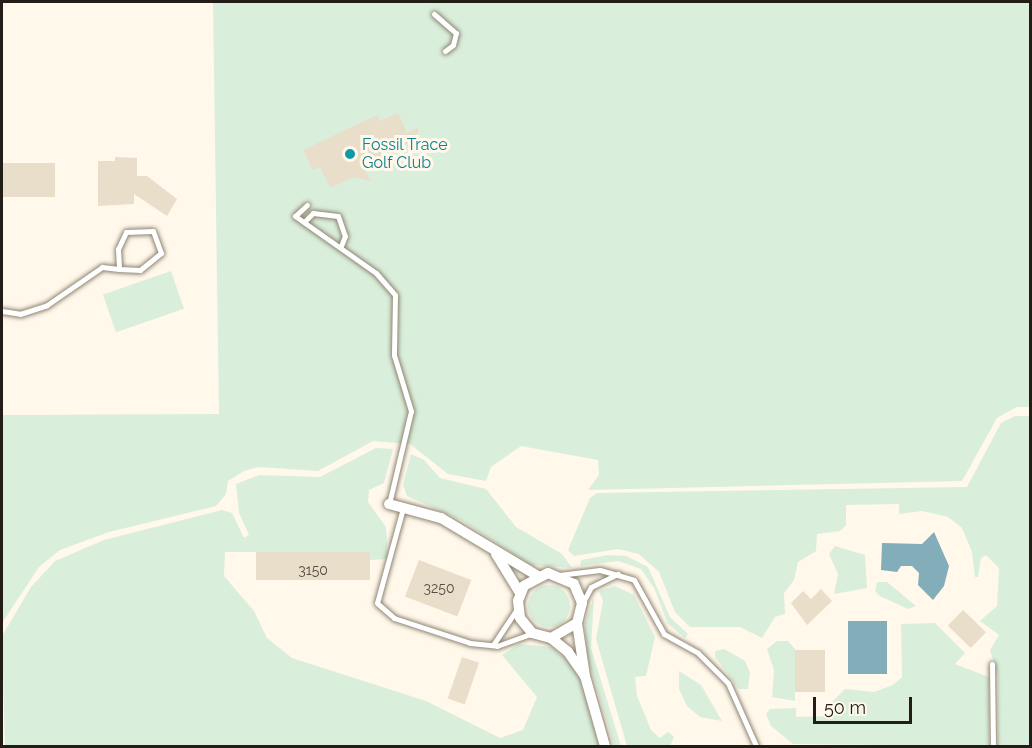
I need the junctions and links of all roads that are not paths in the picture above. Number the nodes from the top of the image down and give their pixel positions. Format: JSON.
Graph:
{"nodes":[{"id":1,"x":434,"y":14,"type":"dead end"},
{"id":2,"x":445,"y":51,"type":"dead end"},
{"id":3,"x":307,"y":205,"type":"dead end"},
{"id":4,"x":304,"y":222,"type":"junction"},
{"id":5,"x":341,"y":246,"type":"junction"},
{"id":6,"x":119,"y":269,"type":"junction"},
{"id":7,"x":2,"y":311,"type":"edge"},
{"id":8,"x":389,"y":504,"type":"joint"},
{"id":9,"x":403,"y":508,"type":"junction"},
{"id":10,"x":494,"y":551,"type":"junction"},
{"id":11,"x":620,"y":573,"type":"junction"},
{"id":12,"x":558,"y":574,"type":"junction"},
{"id":13,"x":538,"y":576,"type":"junction"},
{"id":14,"x":520,"y":593,"type":"junction"},
{"id":15,"x":582,"y":603,"type":"junction"},
{"id":16,"x":517,"y":608,"type":"junction"},
{"id":17,"x":577,"y":623,"type":"junction"},
{"id":18,"x":532,"y":633,"type":"junction"},
{"id":19,"x":551,"y":638,"type":"junction"},
{"id":20,"x":493,"y":645,"type":"junction"},
{"id":21,"x":992,"y":664,"type":"dead end"},
{"id":22,"x":585,"y":676,"type":"junction"},
{"id":23,"x":605,"y":747,"type":"edge"},
{"id":24,"x":756,"y":747,"type":"edge"},
{"id":25,"x":993,"y":747,"type":"edge"}],
"edges":[{"from":1,"to":2,"type":"lane"},
{"from":3,"to":4,"type":"lane"},
{"from":4,"to":5,"type":"lane"},
{"from":4,"to":5,"type":"lane"},
{"from":5,"to":8,"type":"lane"},
{"from":6,"to":6,"type":"lane"},
{"from":6,"to":7,"type":"lane"},
{"from":8,"to":9,"type":"street"},
{"from":9,"to":10,"type":"street"},
{"from":9,"to":20,"type":"lane"},
{"from":10,"to":13,"type":"street"},
{"from":10,"to":14,"type":"street"},
{"from":11,"to":12,"type":"lane"},
{"from":11,"to":15,"type":"lane"},
{"from":11,"to":24,"type":"lane"},
{"from":12,"to":13,"type":"street"},
{"from":12,"to":15,"type":"street"},
{"from":13,"to":14,"type":"street"},
{"from":14,"to":16,"type":"street"},
{"from":15,"to":17,"type":"street"},
{"from":16,"to":18,"type":"street"},
{"from":16,"to":20,"type":"lane"},
{"from":17,"to":19,"type":"street"},
{"from":17,"to":22,"type":"street"},
{"from":18,"to":19,"type":"street"},
{"from":18,"to":20,"type":"lane"},
{"from":19,"to":22,"type":"street"},
{"from":21,"to":25,"type":"lane"},
{"from":22,"to":23,"type":"street"}]}
